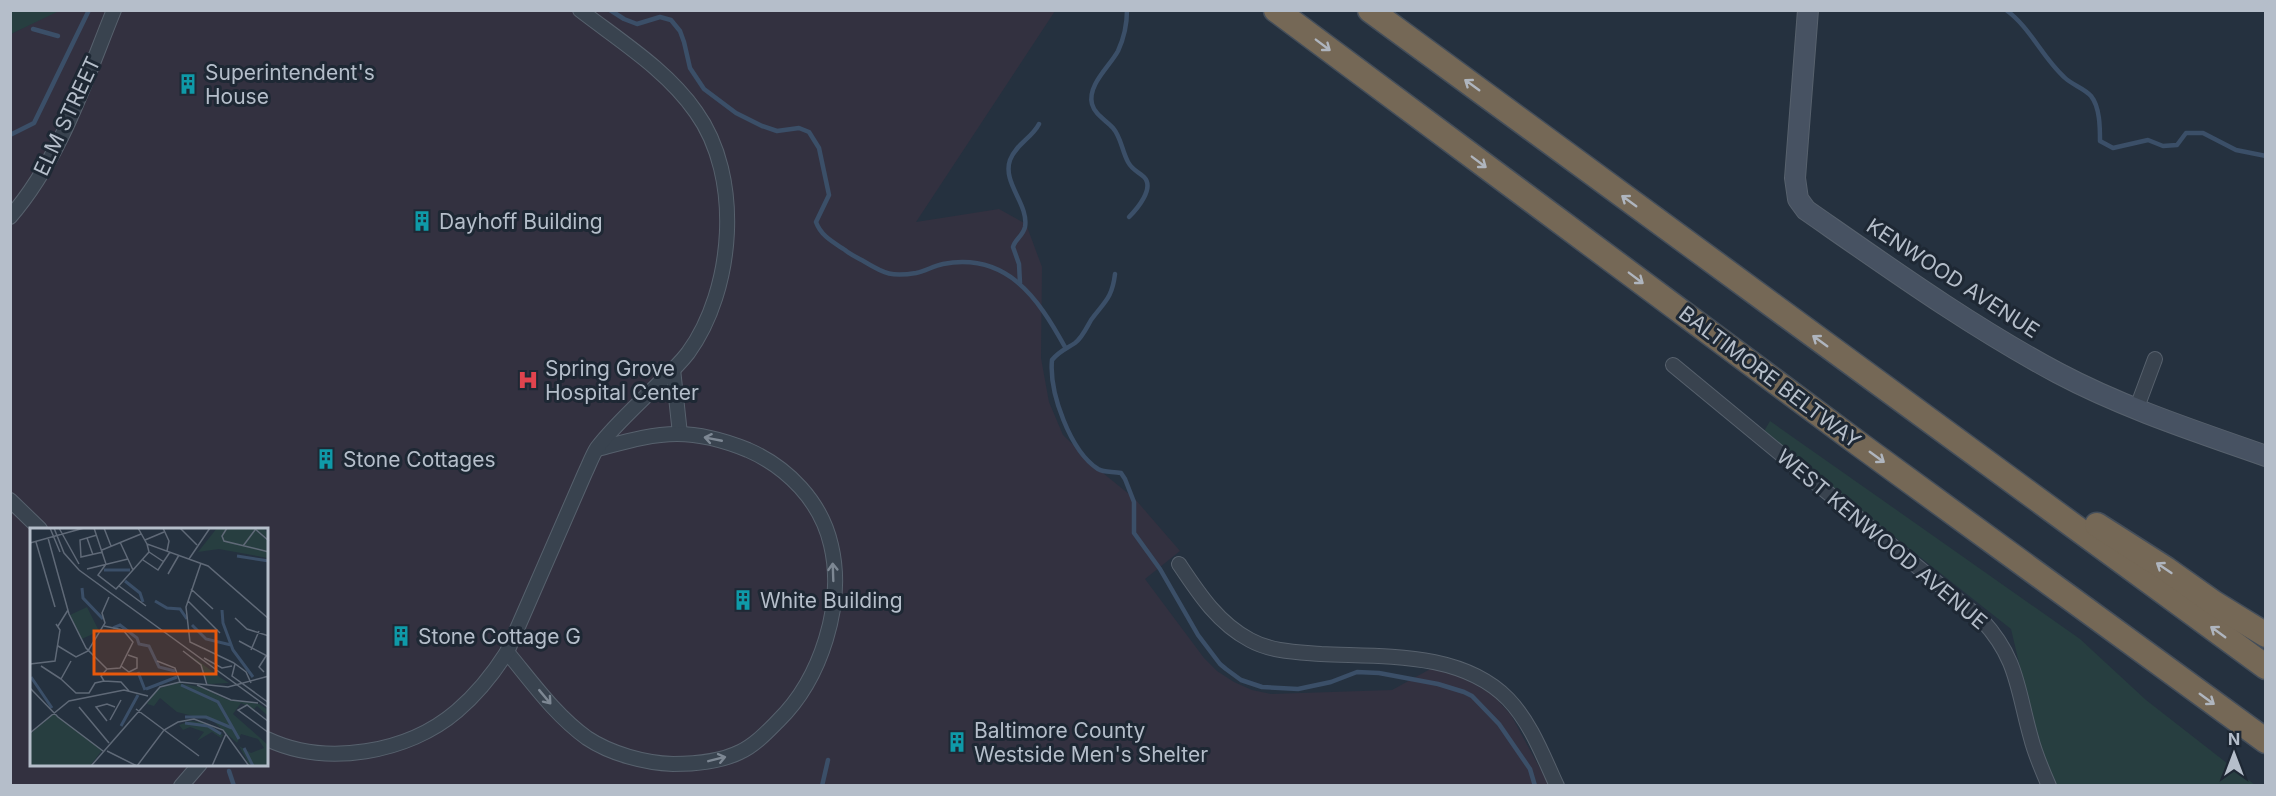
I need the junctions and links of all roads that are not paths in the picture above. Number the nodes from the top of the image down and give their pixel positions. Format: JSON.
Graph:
{"nodes":[{"id":1,"x":114,"y":10,"type":"edge"},
{"id":2,"x":580,"y":10,"type":"edge"},
{"id":3,"x":1276,"y":10,"type":"edge"},
{"id":4,"x":1370,"y":10,"type":"edge"},
{"id":5,"x":1808,"y":10,"type":"edge"},
{"id":6,"x":10,"y":217,"type":"edge"},
{"id":7,"x":2155,"y":359,"type":"dead end"},
{"id":8,"x":1673,"y":365,"type":"dead end"},
{"id":9,"x":673,"y":369,"type":"junction"},
{"id":10,"x":1897,"y":397,"type":"junction"},
{"id":11,"x":2136,"y":410,"type":"junction"},
{"id":12,"x":680,"y":434,"type":"junction"},
{"id":13,"x":597,"y":449,"type":"junction"},
{"id":14,"x":2265,"y":456,"type":"edge"},
{"id":15,"x":10,"y":500,"type":"edge"},
{"id":16,"x":39,"y":528,"type":"edge"},
{"id":17,"x":1179,"y":564,"type":"dead end"},
{"id":18,"x":2265,"y":635,"type":"edge"},
{"id":19,"x":507,"y":652,"type":"junction"},
{"id":20,"x":2265,"y":667,"type":"edge"},
{"id":21,"x":268,"y":739,"type":"edge"},
{"id":22,"x":2265,"y":741,"type":"edge"},
{"id":23,"x":199,"y":766,"type":"edge"},
{"id":24,"x":181,"y":786,"type":"edge"},
{"id":25,"x":1557,"y":786,"type":"edge"},
{"id":26,"x":2049,"y":786,"type":"edge"}],
"edges":[{"from":1,"to":6,"type":"street","name":"ELM STREET"},
{"from":2,"to":9,"type":"street"},
{"from":3,"to":22,"type":"highway","name":"BALTIMORE BELTWAY","one_way":true},
{"from":10,"to":4,"type":"highway","one_way":true},
{"from":5,"to":11,"type":"street","name":"KENWOOD AVENUE"},
{"from":7,"to":11,"type":"street"},
{"from":8,"to":26,"type":"street","name":"WEST KENWOOD AVENUE"},
{"from":9,"to":12,"type":"street"},
{"from":9,"to":13,"type":"street"},
{"from":18,"to":10,"type":"highway","one_way":true},
{"from":20,"to":10,"type":"highway","one_way":true},
{"from":11,"to":14,"type":"street","name":"KENWOOD AVENUE"},
{"from":12,"to":13,"type":"street"},
{"from":19,"to":12,"type":"street","one_way":true},
{"from":13,"to":19,"type":"street"},
{"from":15,"to":16,"type":"street"},
{"from":17,"to":25,"type":"street"},
{"from":19,"to":21,"type":"street"},
{"from":23,"to":24,"type":"street"}]}
